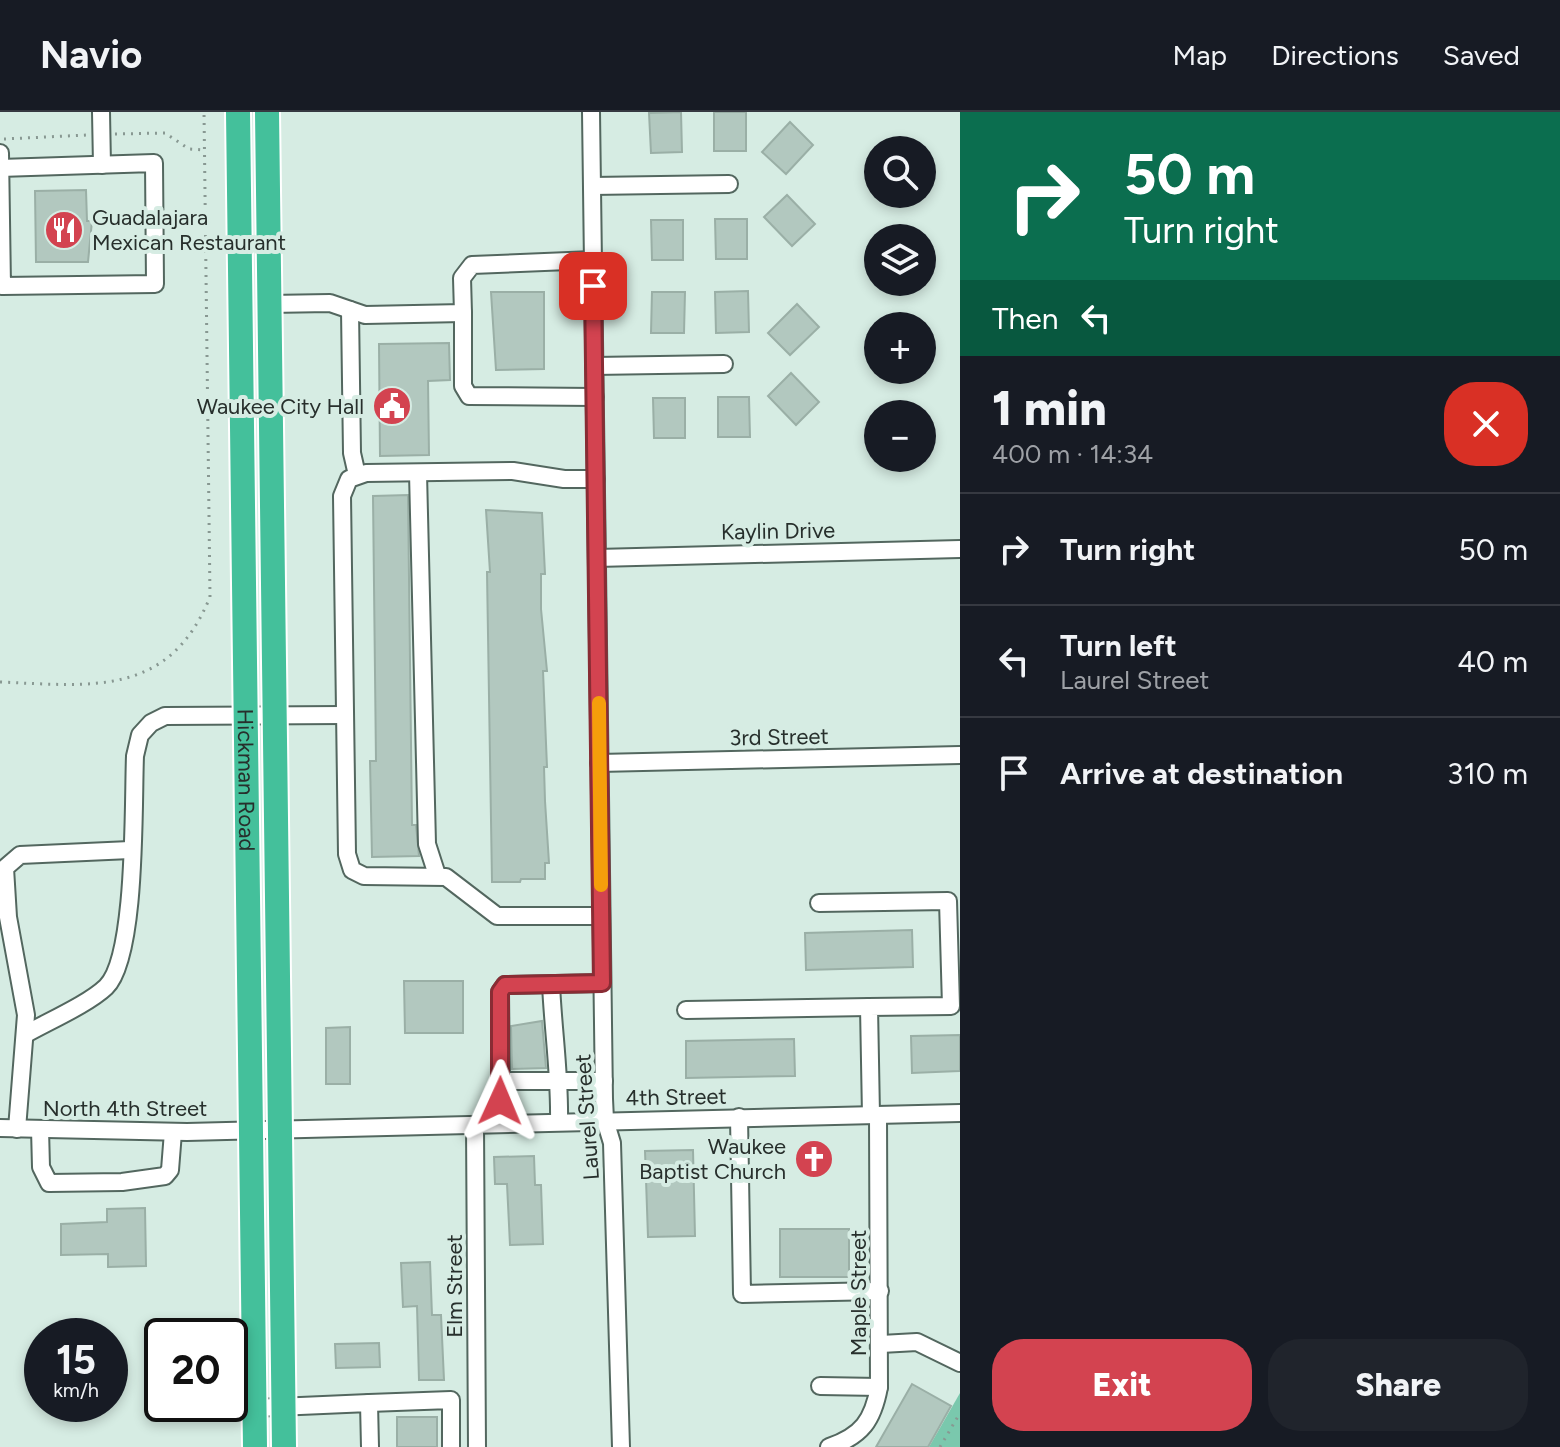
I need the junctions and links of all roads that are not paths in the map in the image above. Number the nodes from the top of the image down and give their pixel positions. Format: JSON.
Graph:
{"nodes":[{"id":1,"x":101,"y":112,"type":"edge"},
{"id":2,"x":238,"y":112,"type":"edge"},
{"id":3,"x":267,"y":112,"type":"edge"},
{"id":4,"x":591,"y":112,"type":"edge"},
{"id":5,"x":0,"y":153,"type":"edge"},
{"id":6,"x":102,"y":165,"type":"junction"},
{"id":7,"x":0,"y":168,"type":"edge"},
{"id":8,"x":729,"y":184,"type":"dead end"},
{"id":9,"x":592,"y":186,"type":"junction"},
{"id":10,"x":593,"y":260,"type":"junction"},
{"id":11,"x":269,"y":304,"type":"junction"},
{"id":12,"x":350,"y":310,"type":"junction"},
{"id":13,"x":463,"y":313,"type":"junction"},
{"id":14,"x":724,"y":364,"type":"dead end"},
{"id":15,"x":594,"y":366,"type":"junction"},
{"id":16,"x":595,"y":397,"type":"junction"},
{"id":17,"x":418,"y":473,"type":"junction"},
{"id":18,"x":357,"y":475,"type":"junction"},
{"id":19,"x":596,"y":479,"type":"junction"},
{"id":20,"x":960,"y":549,"type":"edge"},
{"id":21,"x":597,"y":558,"type":"junction"},
{"id":22,"x":345,"y":715,"type":"junction"},
{"id":23,"x":274,"y":716,"type":"junction"},
{"id":24,"x":247,"y":718,"type":"junction"},
{"id":25,"x":960,"y":755,"type":"edge"},
{"id":26,"x":599,"y":763,"type":"junction"},
{"id":27,"x":130,"y":850,"type":"junction"},
{"id":28,"x":437,"y":875,"type":"junction"},
{"id":29,"x":954,"y":901,"type":"edge"},
{"id":30,"x":819,"y":903,"type":"dead end"},
{"id":31,"x":601,"y":916,"type":"junction"},
{"id":32,"x":602,"y":983,"type":"junction"},
{"id":33,"x":551,"y":984,"type":"junction"},
{"id":34,"x":955,"y":1006,"type":"edge"},
{"id":35,"x":869,"y":1007,"type":"junction"},
{"id":36,"x":686,"y":1010,"type":"dead end"},
{"id":37,"x":26,"y":1034,"type":"junction"},
{"id":38,"x":501,"y":1081,"type":"junction"},
{"id":39,"x":560,"y":1081,"type":"junction"},
{"id":40,"x":604,"y":1081,"type":"junction"},
{"id":41,"x":960,"y":1113,"type":"edge"},
{"id":42,"x":874,"y":1115,"type":"junction"},
{"id":43,"x":739,"y":1117,"type":"junction"},
{"id":44,"x":605,"y":1120,"type":"junction"},
{"id":45,"x":559,"y":1121,"type":"junction"},
{"id":46,"x":499,"y":1124,"type":"junction"},
{"id":47,"x":475,"y":1125,"type":"junction"},
{"id":48,"x":9,"y":1128,"type":"edge"},
{"id":49,"x":40,"y":1129,"type":"junction"},
{"id":50,"x":249,"y":1129,"type":"junction"},
{"id":51,"x":279,"y":1129,"type":"junction"},
{"id":52,"x":173,"y":1132,"type":"junction"},
{"id":53,"x":880,"y":1291,"type":"junction"},
{"id":54,"x":881,"y":1344,"type":"junction"},
{"id":55,"x":960,"y":1363,"type":"edge"},
{"id":56,"x":820,"y":1386,"type":"dead end"},
{"id":57,"x":879,"y":1387,"type":"junction"},
{"id":58,"x":369,"y":1403,"type":"junction"},
{"id":59,"x":254,"y":1408,"type":"junction"},
{"id":60,"x":283,"y":1408,"type":"junction"},
{"id":61,"x":255,"y":1447,"type":"edge"},
{"id":62,"x":284,"y":1447,"type":"edge"},
{"id":63,"x":370,"y":1447,"type":"edge"},
{"id":64,"x":451,"y":1447,"type":"edge"},
{"id":65,"x":477,"y":1447,"type":"edge"},
{"id":66,"x":621,"y":1447,"type":"edge"},
{"id":67,"x":830,"y":1447,"type":"edge"}],
"edges":[{"from":1,"to":6,"type":"street"},
{"from":2,"to":24,"type":"highway","name":"Hickman Road"},
{"from":3,"to":11,"type":"highway","name":"Hickman Road"},
{"from":4,"to":9,"type":"street","name":"Laurel Street"},
{"from":5,"to":7,"type":"street"},
{"from":6,"to":7,"type":"street"},
{"from":6,"to":7,"type":"street"},
{"from":8,"to":9,"type":"street"},
{"from":9,"to":10,"type":"street","name":"Laurel Street"},
{"from":10,"to":13,"type":"street"},
{"from":10,"to":15,"type":"street","name":"Laurel Street"},
{"from":11,"to":12,"type":"street"},
{"from":11,"to":23,"type":"highway","name":"Hickman Road"},
{"from":12,"to":13,"type":"street"},
{"from":12,"to":18,"type":"street"},
{"from":13,"to":16,"type":"street"},
{"from":14,"to":15,"type":"street"},
{"from":15,"to":16,"type":"street","name":"Laurel Street"},
{"from":16,"to":19,"type":"street","name":"Laurel Street"},
{"from":17,"to":18,"type":"street"},
{"from":17,"to":19,"type":"street"},
{"from":17,"to":28,"type":"street"},
{"from":18,"to":22,"type":"street"},
{"from":19,"to":21,"type":"street","name":"Laurel Street"},
{"from":20,"to":21,"type":"street","name":"Kaylin Drive"},
{"from":21,"to":26,"type":"street","name":"Laurel Street"},
{"from":22,"to":23,"type":"street"},
{"from":22,"to":28,"type":"street"},
{"from":23,"to":24,"type":"street"},
{"from":23,"to":51,"type":"highway","name":"Hickman Road"},
{"from":24,"to":27,"type":"street"},
{"from":24,"to":50,"type":"highway","name":"Hickman Road"},
{"from":25,"to":26,"type":"street","name":"3rd Street"},
{"from":26,"to":31,"type":"street","name":"Laurel Street"},
{"from":27,"to":37,"type":"street"},
{"from":27,"to":37,"type":"street"},
{"from":28,"to":31,"type":"street"},
{"from":29,"to":30,"type":"street"},
{"from":29,"to":34,"type":"street"},
{"from":31,"to":32,"type":"street","name":"Laurel Street"},
{"from":32,"to":33,"type":"street"},
{"from":32,"to":40,"type":"street","name":"Laurel Street"},
{"from":33,"to":38,"type":"street"},
{"from":33,"to":39,"type":"street"},
{"from":34,"to":35,"type":"street"},
{"from":35,"to":36,"type":"street"},
{"from":35,"to":42,"type":"street","name":"Maple Street"},
{"from":37,"to":48,"type":"street"},
{"from":38,"to":39,"type":"street"},
{"from":38,"to":46,"type":"street"},
{"from":39,"to":40,"type":"street"},
{"from":39,"to":45,"type":"street"},
{"from":40,"to":44,"type":"street","name":"Laurel Street"},
{"from":41,"to":42,"type":"street","name":"4th Street"},
{"from":42,"to":43,"type":"street","name":"4th Street"},
{"from":42,"to":53,"type":"street","name":"Maple Street"},
{"from":43,"to":44,"type":"street","name":"4th Street"},
{"from":43,"to":53,"type":"street"},
{"from":44,"to":45,"type":"street","name":"4th Street"},
{"from":44,"to":66,"type":"street","name":"Laurel Street"},
{"from":45,"to":46,"type":"street","name":"4th Street"},
{"from":46,"to":47,"type":"street","name":"4th Street"},
{"from":47,"to":51,"type":"street","name":"4th Street"},
{"from":47,"to":65,"type":"street","name":"Elm Street"},
{"from":48,"to":49,"type":"street","name":"North 4th Street"},
{"from":49,"to":52,"type":"street","name":"North 4th Street"},
{"from":49,"to":52,"type":"street"},
{"from":50,"to":51,"type":"street","name":"4th Street"},
{"from":50,"to":52,"type":"street","name":"North 4th Street"},
{"from":50,"to":59,"type":"highway","name":"Hickman Road"},
{"from":51,"to":60,"type":"highway","name":"Hickman Road"},
{"from":53,"to":54,"type":"street","name":"Maple Street"},
{"from":54,"to":55,"type":"street"},
{"from":54,"to":57,"type":"street","name":"Maple Street"},
{"from":56,"to":57,"type":"street"},
{"from":57,"to":67,"type":"street","name":"Maple Street"},
{"from":58,"to":60,"type":"street"},
{"from":58,"to":63,"type":"street"},
{"from":58,"to":64,"type":"street"},
{"from":59,"to":60,"type":"street"},
{"from":59,"to":61,"type":"highway","name":"Hickman Road"},
{"from":60,"to":62,"type":"highway","name":"Hickman Road"}]}
